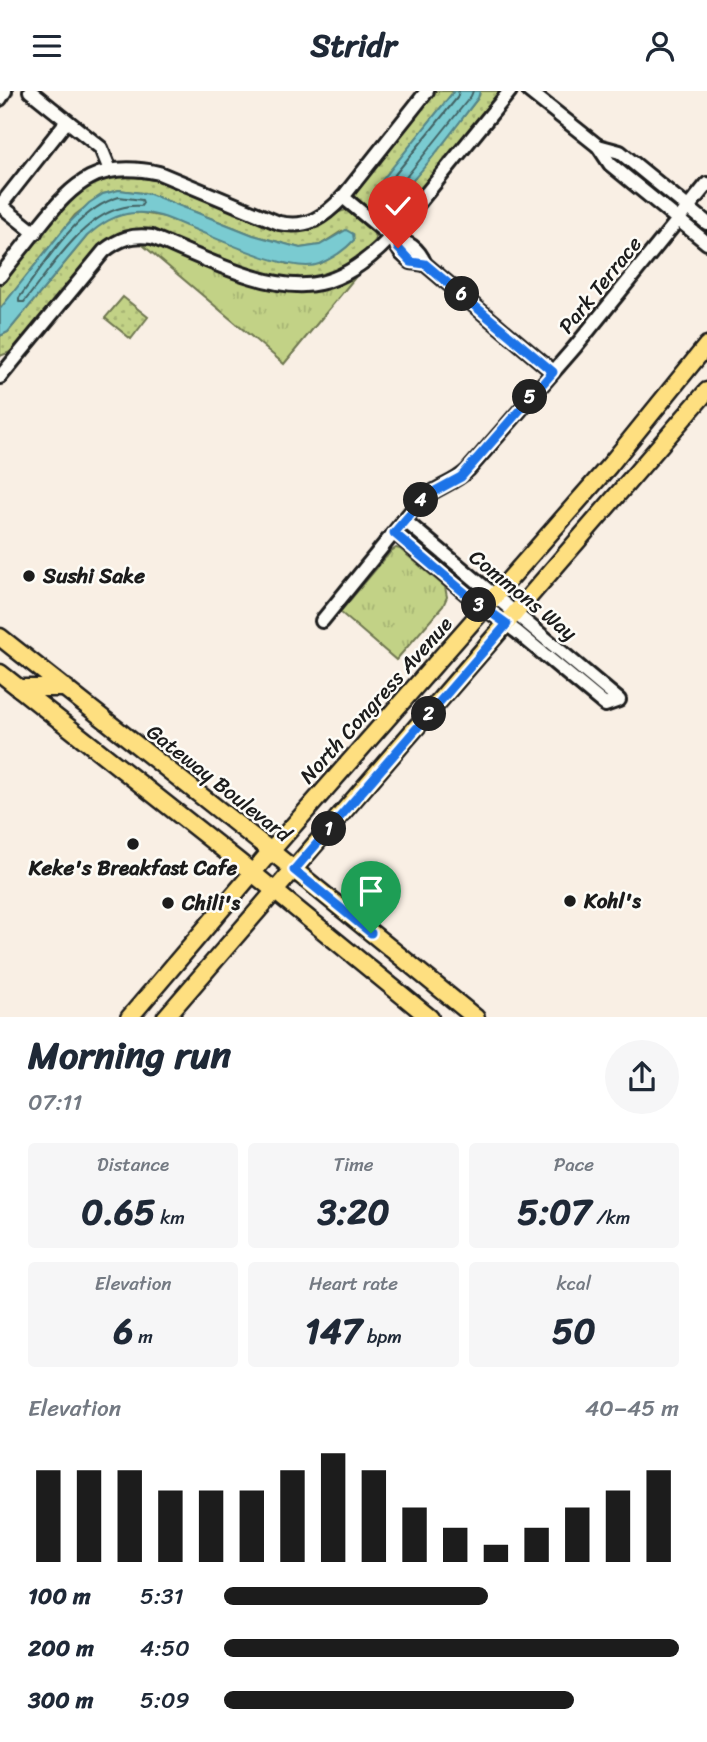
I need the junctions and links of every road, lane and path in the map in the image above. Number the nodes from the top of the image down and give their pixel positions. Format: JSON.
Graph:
{"nodes":[{"id":1,"x":5,"y":91,"type":"edge"},
{"id":2,"x":30,"y":91,"type":"edge"},
{"id":3,"x":427,"y":91,"type":"edge"},
{"id":4,"x":510,"y":91,"type":"edge"},
{"id":5,"x":530,"y":91,"type":"edge"},
{"id":6,"x":0,"y":99,"type":"edge"},
{"id":7,"x":68,"y":121,"type":"junction"},
{"id":8,"x":598,"y":146,"type":"junction"},
{"id":9,"x":110,"y":170,"type":"junction"},
{"id":10,"x":707,"y":184,"type":"edge"},
{"id":11,"x":342,"y":197,"type":"junction"},
{"id":12,"x":0,"y":206,"type":"edge"},
{"id":13,"x":688,"y":207,"type":"junction"},
{"id":14,"x":677,"y":219,"type":"junction"},
{"id":15,"x":707,"y":223,"type":"edge"},
{"id":16,"x":35,"y":233,"type":"junction"},
{"id":17,"x":391,"y":237,"type":"junction"},
{"id":18,"x":707,"y":243,"type":"edge"},
{"id":19,"x":0,"y":276,"type":"edge"},
{"id":20,"x":707,"y":345,"type":"edge"},
{"id":21,"x":1,"y":372,"type":"edge"},
{"id":22,"x":553,"y":372,"type":"junction"},
{"id":23,"x":707,"y":391,"type":"edge"},
{"id":24,"x":404,"y":520,"type":"junction"},
{"id":25,"x":394,"y":533,"type":"junction"},
{"id":26,"x":490,"y":604,"type":"junction"},
{"id":27,"x":511,"y":619,"type":"junction"},
{"id":28,"x":322,"y":621,"type":"dead end"},
{"id":29,"x":0,"y":637,"type":"edge"},
{"id":30,"x":0,"y":673,"type":"edge"},
{"id":31,"x":19,"y":688,"type":"junction"},
{"id":32,"x":66,"y":688,"type":"junction"},
{"id":33,"x":271,"y":851,"type":"junction"},
{"id":34,"x":294,"y":870,"type":"junction"},
{"id":35,"x":252,"y":873,"type":"junction"},
{"id":36,"x":275,"y":892,"type":"junction"},
{"id":37,"x":130,"y":1017,"type":"edge"},
{"id":38,"x":165,"y":1017,"type":"edge"},
{"id":39,"x":430,"y":1017,"type":"edge"},
{"id":40,"x":476,"y":1017,"type":"edge"}],
"edges":[{"from":1,"to":6,"type":"street"},
{"from":2,"to":7,"type":"street"},
{"from":3,"to":11,"type":"street"},
{"from":4,"to":17,"type":"street"},
{"from":5,"to":8,"type":"street"},
{"from":7,"to":9,"type":"street"},
{"from":7,"to":12,"type":"street"},
{"from":8,"to":13,"type":"street"},
{"from":8,"to":14,"type":"street"},
{"from":9,"to":11,"type":"street"},
{"from":9,"to":16,"type":"street"},
{"from":10,"to":13,"type":"street","name":"Park Terrace"},
{"from":11,"to":17,"type":"street"},
{"from":12,"to":16,"type":"street"},
{"from":13,"to":14,"type":"street","name":"Park Terrace"},
{"from":13,"to":15,"type":"street"},
{"from":14,"to":18,"type":"street"},
{"from":14,"to":22,"type":"street","name":"Park Terrace"},
{"from":16,"to":19,"type":"street"},
{"from":17,"to":21,"type":"street"},
{"from":17,"to":22,"type":"street"},
{"from":20,"to":26,"type":"main road","name":"North Congress Avenue"},
{"from":22,"to":24,"type":"street","name":"Park Terrace"},
{"from":23,"to":27,"type":"main road"},
{"from":24,"to":25,"type":"street","name":"Park Terrace"},
{"from":24,"to":26,"type":"street","name":"Commons Way"},
{"from":25,"to":26,"type":"street","name":"Commons Way"},
{"from":25,"to":28,"type":"street","name":"Park Terrace"},
{"from":26,"to":27,"type":"street","name":"Commons Way"},
{"from":26,"to":33,"type":"main road","name":"North Congress Avenue"},
{"from":27,"to":27,"type":"street","name":"Commons Way"},
{"from":27,"to":34,"type":"main road"},
{"from":29,"to":32,"type":"main road","name":"Gateway Boulevard"},
{"from":30,"to":31,"type":"main road"},
{"from":31,"to":32,"type":"main road"},
{"from":31,"to":35,"type":"main road"},
{"from":32,"to":33,"type":"main road","name":"Gateway Boulevard"},
{"from":33,"to":34,"type":"main road","name":"Gateway Boulevard"},
{"from":33,"to":35,"type":"main road","name":"North Congress Avenue"},
{"from":34,"to":36,"type":"main road"},
{"from":34,"to":40,"type":"main road","name":"Gateway Boulevard"},
{"from":35,"to":36,"type":"main road"},
{"from":35,"to":37,"type":"main road","name":"North Congress Avenue"},
{"from":36,"to":38,"type":"main road"},
{"from":36,"to":39,"type":"main road"}]}
